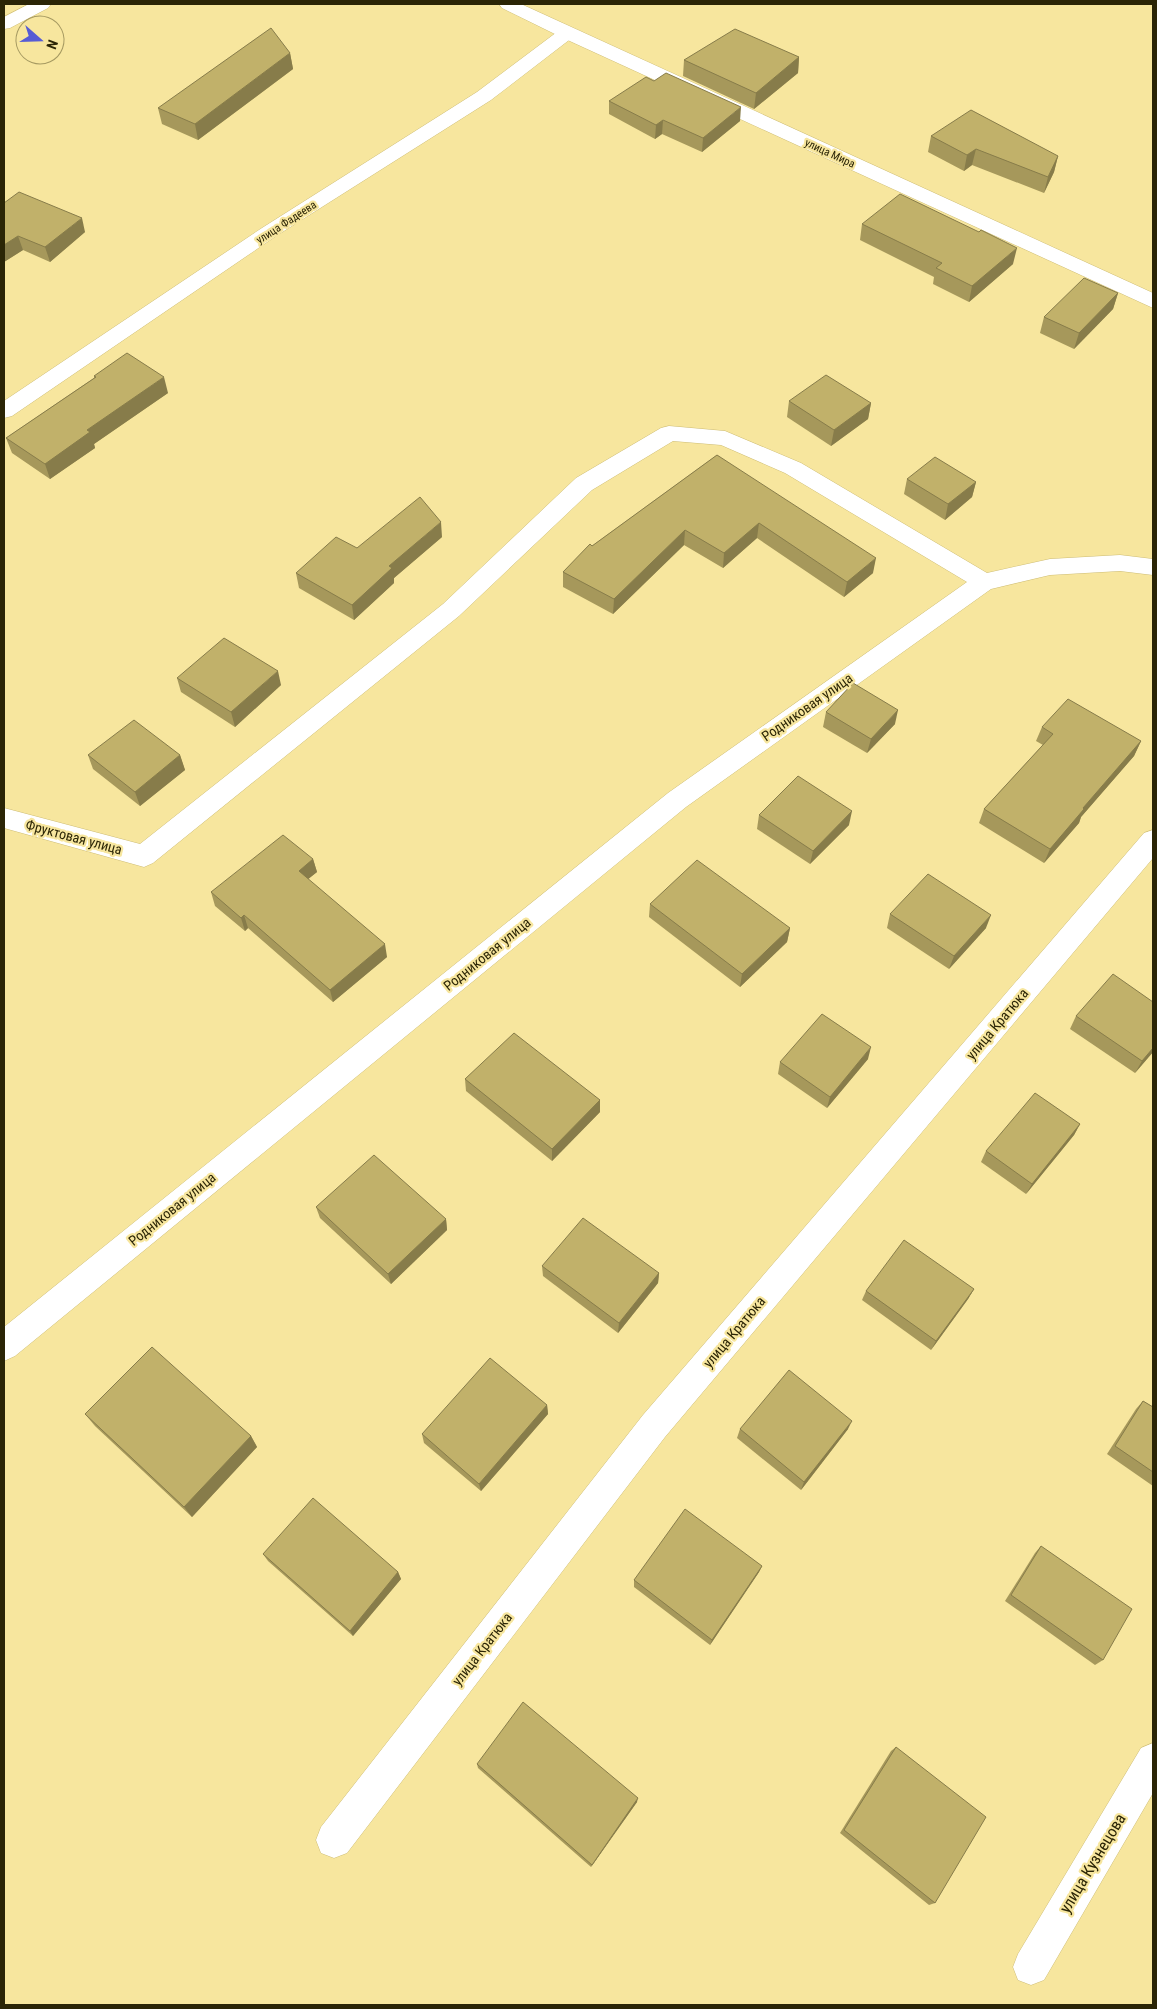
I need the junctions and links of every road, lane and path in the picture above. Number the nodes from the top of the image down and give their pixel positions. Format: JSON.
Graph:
{"nodes":[{"id":1,"x":42,"y":4,"type":"edge"},
{"id":2,"x":508,"y":4,"type":"edge"},
{"id":3,"x":4,"y":24,"type":"edge"},
{"id":4,"x":567,"y":33,"type":"junction"},
{"id":5,"x":1153,"y":300,"type":"edge"},
{"id":6,"x":4,"y":411,"type":"edge"},
{"id":7,"x":1153,"y":567,"type":"edge"},
{"id":8,"x":984,"y":582,"type":"junction"},
{"id":9,"x":4,"y":818,"type":"edge"},
{"id":10,"x":1153,"y":840,"type":"edge"},
{"id":11,"x":4,"y":1346,"type":"edge"},
{"id":12,"x":1153,"y":1760,"type":"edge"},
{"id":13,"x":334,"y":1840,"type":"dead end"},
{"id":14,"x":1031,"y":1966,"type":"dead end"}],
"edges":[{"from":1,"to":3,"type":"street"},
{"from":2,"to":4,"type":"street","name":"улица Мира"},
{"from":4,"to":5,"type":"street","name":"улица Мира"},
{"from":4,"to":6,"type":"street","name":"улица Фадеева"},
{"from":7,"to":8,"type":"street","name":"Родниковая улица"},
{"from":8,"to":9,"type":"street","name":"Фруктовая улица"},
{"from":8,"to":11,"type":"street","name":"Родниковая улица"},
{"from":10,"to":13,"type":"street","name":"улица Кратюка"},
{"from":12,"to":14,"type":"street","name":"улица Кузнецова"}]}
